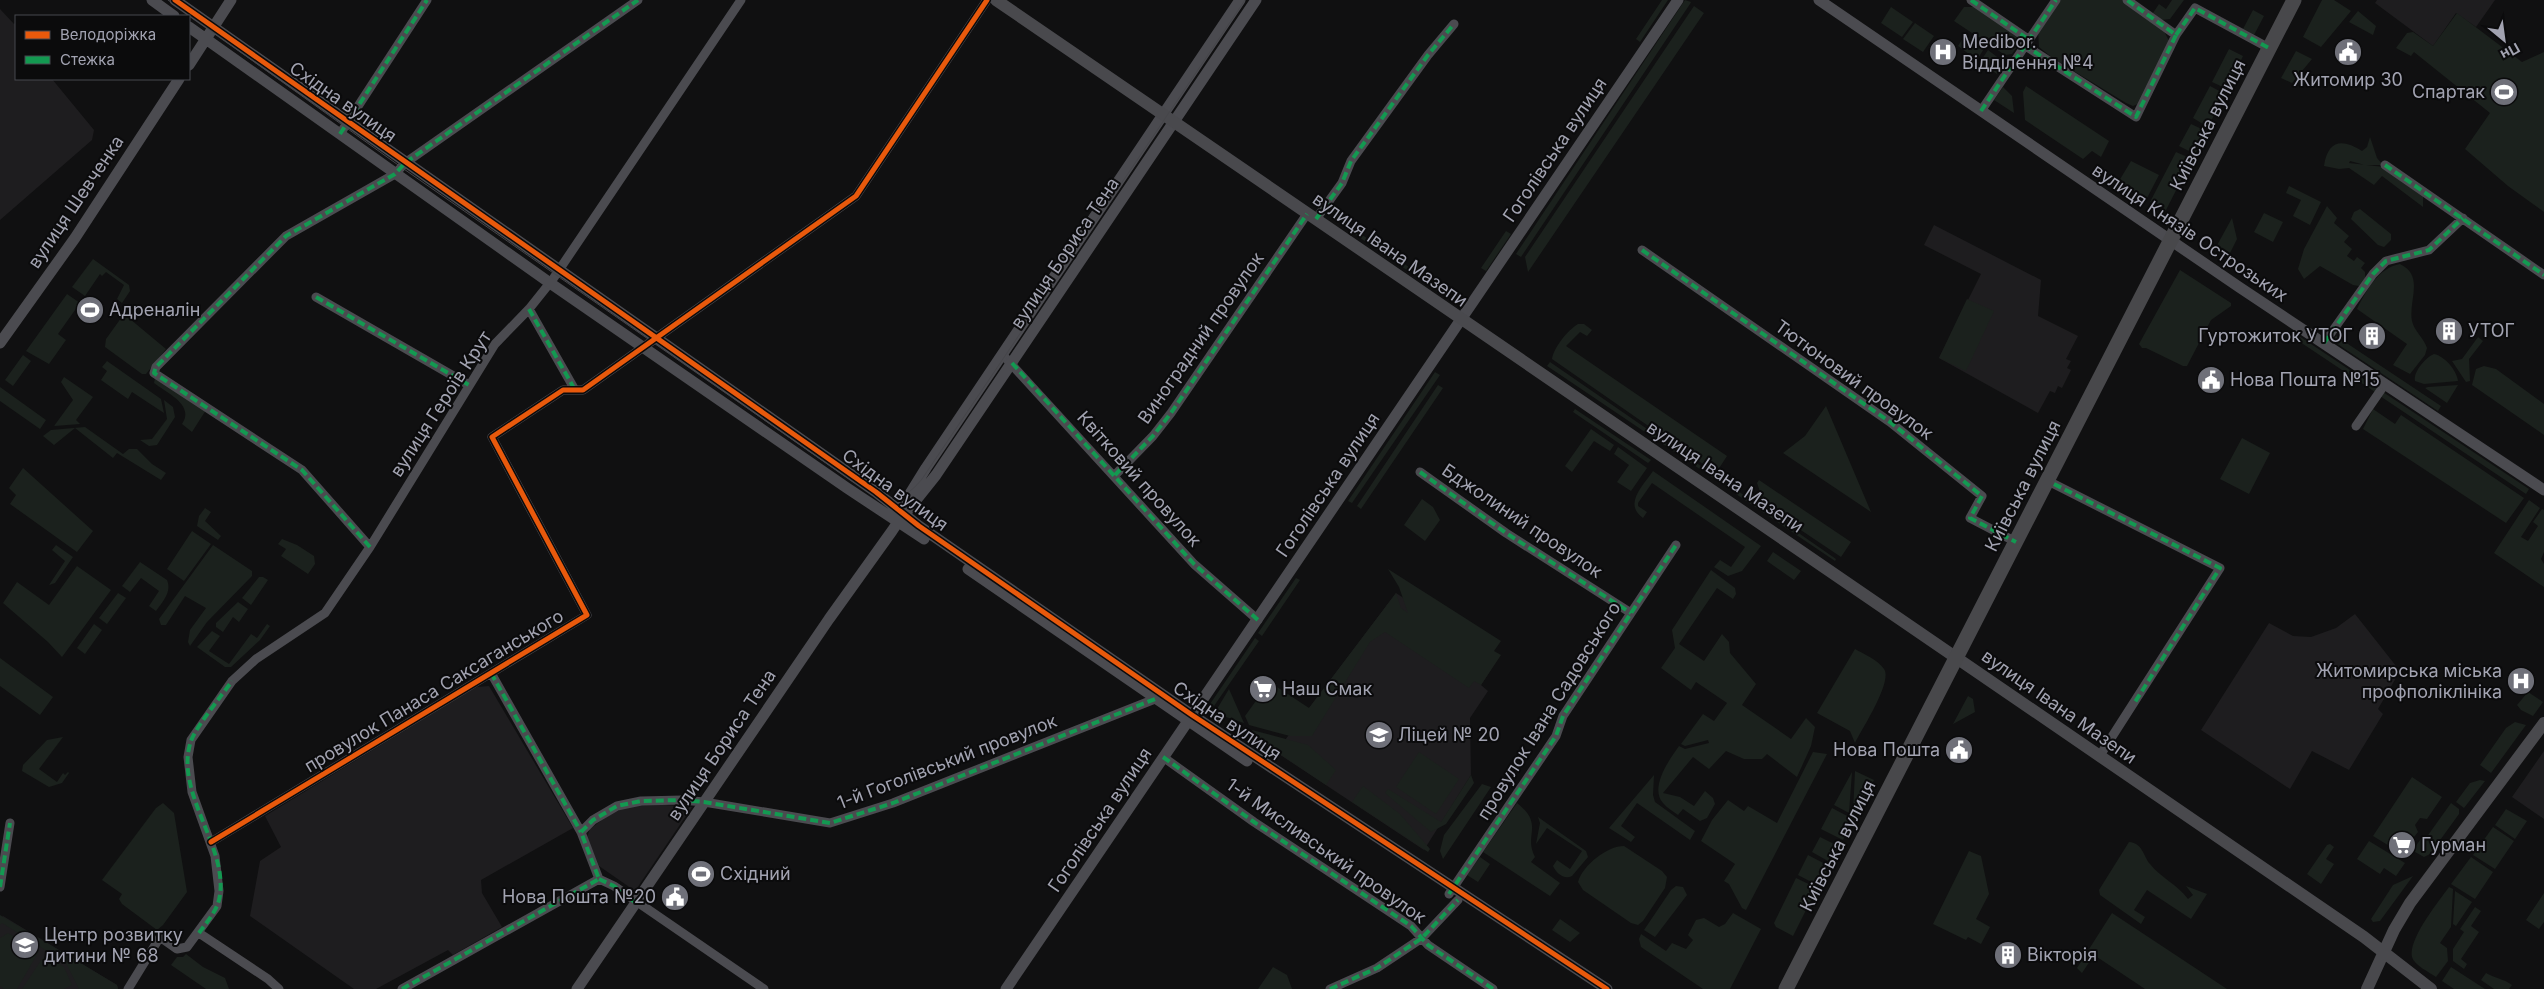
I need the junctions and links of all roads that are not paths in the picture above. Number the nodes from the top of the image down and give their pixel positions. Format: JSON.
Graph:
{"nodes":[{"id":1,"x":152,"y":0,"type":"edge"},
{"id":2,"x":175,"y":0,"type":"edge"},
{"id":3,"x":231,"y":0,"type":"edge"},
{"id":4,"x":428,"y":0,"type":"edge"},
{"id":5,"x":638,"y":0,"type":"edge"},
{"id":6,"x":741,"y":0,"type":"edge"},
{"id":7,"x":987,"y":0,"type":"edge"},
{"id":8,"x":996,"y":0,"type":"edge"},
{"id":9,"x":1240,"y":0,"type":"edge"},
{"id":10,"x":1256,"y":0,"type":"edge"},
{"id":11,"x":1678,"y":0,"type":"edge"},
{"id":12,"x":1819,"y":0,"type":"edge"},
{"id":13,"x":1971,"y":0,"type":"edge"},
{"id":14,"x":2056,"y":0,"type":"edge"},
{"id":15,"x":2127,"y":0,"type":"edge"},
{"id":16,"x":2294,"y":0,"type":"edge"},
{"id":17,"x":2302,"y":0,"type":"edge"},
{"id":18,"x":173,"y":15,"type":"edge"},
{"id":19,"x":1454,"y":24,"type":"dead end"},
{"id":20,"x":213,"y":27,"type":"junction"},
{"id":21,"x":190,"y":28,"type":"edge"},
{"id":22,"x":2176,"y":35,"type":"junction"},
{"id":23,"x":206,"y":39,"type":"junction"},
{"id":24,"x":2026,"y":42,"type":"junction"},
{"id":25,"x":2269,"y":48,"type":"junction"},
{"id":26,"x":190,"y":63,"type":"edge"},
{"id":27,"x":178,"y":80,"type":"edge"},
{"id":28,"x":1981,"y":111,"type":"junction"},
{"id":29,"x":1169,"y":118,"type":"junction"},
{"id":30,"x":348,"y":123,"type":"junction"},
{"id":31,"x":340,"y":134,"type":"junction"},
{"id":32,"x":405,"y":164,"type":"junction"},
{"id":33,"x":2385,"y":165,"type":"dead end"},
{"id":34,"x":395,"y":174,"type":"junction"},
{"id":35,"x":1311,"y":216,"type":"junction"},
{"id":36,"x":2464,"y":218,"type":"junction"},
{"id":37,"x":2174,"y":242,"type":"junction"},
{"id":38,"x":1642,"y":250,"type":"dead end"},
{"id":39,"x":558,"y":271,"type":"junction"},
{"id":40,"x":2544,"y":275,"type":"edge"},
{"id":41,"x":550,"y":283,"type":"junction"},
{"id":42,"x":316,"y":297,"type":"dead end"},
{"id":43,"x":528,"y":310,"type":"junction"},
{"id":44,"x":1461,"y":320,"type":"junction"},
{"id":45,"x":656,"y":338,"type":"junction"},
{"id":46,"x":0,"y":343,"type":"edge"},
{"id":47,"x":2324,"y":343,"type":"junction"},
{"id":48,"x":644,"y":346,"type":"junction"},
{"id":49,"x":1002,"y":354,"type":"junction"},
{"id":50,"x":1012,"y":363,"type":"junction"},
{"id":51,"x":2385,"y":384,"type":"junction"},
{"id":52,"x":469,"y":385,"type":"junction"},
{"id":53,"x":575,"y":390,"type":"junction"},
{"id":54,"x":2356,"y":426,"type":"dead end"},
{"id":55,"x":1420,"y":472,"type":"dead end"},
{"id":56,"x":1115,"y":475,"type":"junction"},
{"id":57,"x":2054,"y":484,"type":"junction"},
{"id":58,"x":2544,"y":490,"type":"edge"},
{"id":59,"x":901,"y":516,"type":"junction"},
{"id":60,"x":2016,"y":542,"type":"junction"},
{"id":61,"x":1676,"y":545,"type":"dead end"},
{"id":62,"x":370,"y":547,"type":"junction"},
{"id":63,"x":1631,"y":613,"type":"junction"},
{"id":64,"x":1258,"y":620,"type":"junction"},
{"id":65,"x":1960,"y":660,"type":"junction"},
{"id":66,"x":491,"y":673,"type":"junction"},
{"id":67,"x":1155,"y":699,"type":"junction"},
{"id":68,"x":1190,"y":718,"type":"junction"},
{"id":69,"x":2544,"y":723,"type":"edge"},
{"id":70,"x":2544,"y":736,"type":"edge"},
{"id":71,"x":1163,"y":757,"type":"junction"},
{"id":72,"x":2099,"y":757,"type":"junction"},
{"id":73,"x":704,"y":802,"type":"junction"},
{"id":74,"x":10,"y":823,"type":"dead end"},
{"id":75,"x":581,"y":832,"type":"junction"},
{"id":76,"x":211,"y":842,"type":"junction"},
{"id":77,"x":599,"y":879,"type":"junction"},
{"id":78,"x":0,"y":887,"type":"edge"},
{"id":79,"x":1454,"y":894,"type":"junction"},
{"id":80,"x":636,"y":903,"type":"junction"},
{"id":81,"x":199,"y":932,"type":"junction"},
{"id":82,"x":1422,"y":938,"type":"junction"},
{"id":83,"x":2387,"y":955,"type":"junction"},
{"id":84,"x":128,"y":989,"type":"edge"},
{"id":85,"x":279,"y":989,"type":"edge"},
{"id":86,"x":402,"y":989,"type":"edge"},
{"id":87,"x":577,"y":989,"type":"edge"},
{"id":88,"x":764,"y":989,"type":"edge"},
{"id":89,"x":1006,"y":989,"type":"edge"},
{"id":90,"x":1330,"y":989,"type":"edge"},
{"id":91,"x":1493,"y":989,"type":"edge"},
{"id":92,"x":1594,"y":989,"type":"edge"},
{"id":93,"x":1607,"y":989,"type":"edge"},
{"id":94,"x":1786,"y":989,"type":"edge"},
{"id":95,"x":1795,"y":989,"type":"edge"},
{"id":96,"x":2367,"y":989,"type":"edge"},
{"id":97,"x":2376,"y":989,"type":"edge"},
{"id":98,"x":2431,"y":989,"type":"edge"}],
"edges":[{"from":1,"to":18,"type":"street"},
{"from":2,"to":20,"type":"street","name":"Східна вулиця"},
{"from":3,"to":20,"type":"street"},
{"from":4,"to":30,"type":"street"},
{"from":5,"to":32,"type":"street"},
{"from":6,"to":39,"type":"street","name":"вулиця Героїв Крут"},
{"from":7,"to":45,"type":"street","name":"провулок Панаса Саксаганського"},
{"from":8,"to":29,"type":"main road","name":"вулиця Івана Мазепи"},
{"from":9,"to":29,"type":"street","name":"вулиця Бориса Тена"},
{"from":10,"to":29,"type":"street","name":"вулиця Бориса Тена"},
{"from":11,"to":44,"type":"street","name":"Гоголівська вулиця"},
{"from":12,"to":28,"type":"street","name":"вулиця Князів Острозьких"},
{"from":13,"to":24,"type":"street"},
{"from":14,"to":24,"type":"street"},
{"from":15,"to":22,"type":"street"},
{"from":16,"to":25,"type":"main road","name":"Київська вулиця"},
{"from":17,"to":37,"type":"main road","name":"Київська вулиця"},
{"from":19,"to":35,"type":"street","name":"Виноградний провулок"},
{"from":20,"to":23,"type":"street"},
{"from":20,"to":30,"type":"street","name":"Східна вулиця"},
{"from":21,"to":23,"type":"street","name":"Східна вулиця"},
{"from":22,"to":24,"type":"street"},
{"from":22,"to":25,"type":"street"},
{"from":23,"to":26,"type":"street"},
{"from":23,"to":31,"type":"street","name":"Східна вулиця"},
{"from":24,"to":28,"type":"street"},
{"from":25,"to":37,"type":"main road","name":"Київська вулиця"},
{"from":27,"to":46,"type":"street","name":"вулиця Шевченка"},
{"from":28,"to":37,"type":"street","name":"вулиця Князів Острозьких"},
{"from":29,"to":35,"type":"main road","name":"вулиця Івана Мазепи"},
{"from":29,"to":49,"type":"street","name":"вулиця Бориса Тена"},
{"from":29,"to":50,"type":"street","name":"вулиця Бориса Тена"},
{"from":30,"to":31,"type":"street"},
{"from":30,"to":32,"type":"street","name":"Східна вулиця"},
{"from":31,"to":34,"type":"street","name":"Східна вулиця"},
{"from":32,"to":34,"type":"street"},
{"from":32,"to":39,"type":"street","name":"Східна вулиця"},
{"from":33,"to":36,"type":"street"},
{"from":34,"to":41,"type":"street","name":"Східна вулиця"},
{"from":34,"to":62,"type":"street"},
{"from":35,"to":44,"type":"main road","name":"вулиця Івана Мазепи"},
{"from":35,"to":56,"type":"street","name":"Виноградний провулок"},
{"from":36,"to":40,"type":"street"},
{"from":36,"to":47,"type":"street"},
{"from":37,"to":47,"type":"street","name":"вулиця Князів Острозьких"},
{"from":37,"to":57,"type":"main road","name":"Київська вулиця"},
{"from":37,"to":60,"type":"main road","name":"Київська вулиця"},
{"from":38,"to":60,"type":"street","name":"Тютюновий провулок"},
{"from":39,"to":41,"type":"street","name":"вулиця Героїв Крут"},
{"from":39,"to":45,"type":"street","name":"Східна вулиця"},
{"from":41,"to":43,"type":"street","name":"вулиця Героїв Крут"},
{"from":41,"to":48,"type":"street","name":"Східна вулиця"},
{"from":42,"to":52,"type":"street"},
{"from":43,"to":52,"type":"street","name":"вулиця Героїв Крут"},
{"from":43,"to":53,"type":"street"},
{"from":44,"to":64,"type":"street","name":"Гоголівська вулиця"},
{"from":44,"to":65,"type":"main road","name":"вулиця Івана Мазепи"},
{"from":45,"to":48,"type":"street","name":"провулок Панаса Саксаганського"},
{"from":45,"to":59,"type":"street","name":"Східна вулиця"},
{"from":47,"to":51,"type":"street","name":"вулиця Князів Острозьких"},
{"from":48,"to":53,"type":"street","name":"провулок Панаса Саксаганського"},
{"from":48,"to":59,"type":"street","name":"Східна вулиця"},
{"from":49,"to":50,"type":"street","name":"Квітковий провулок"},
{"from":49,"to":59,"type":"street","name":"вулиця Бориса Тена"},
{"from":50,"to":56,"type":"street","name":"Квітковий провулок"},
{"from":50,"to":59,"type":"street","name":"вулиця Бориса Тена"},
{"from":51,"to":54,"type":"street"},
{"from":51,"to":58,"type":"street","name":"вулиця Князів Острозьких"},
{"from":52,"to":62,"type":"street","name":"вулиця Героїв Крут"},
{"from":53,"to":66,"type":"street","name":"провулок Панаса Саксаганського"},
{"from":55,"to":63,"type":"street","name":"Бджолиний провулок"},
{"from":56,"to":64,"type":"street","name":"Квітковий провулок"},
{"from":57,"to":65,"type":"main road","name":"Київська вулиця"},
{"from":57,"to":72,"type":"street"},
{"from":59,"to":67,"type":"street","name":"Східна вулиця"},
{"from":59,"to":68,"type":"street","name":"Східна вулиця"},
{"from":59,"to":73,"type":"street","name":"вулиця Бориса Тена"},
{"from":60,"to":65,"type":"main road","name":"Київська вулиця"},
{"from":61,"to":63,"type":"street","name":"провулок Івана Садовського"},
{"from":62,"to":76,"type":"street","name":"вулиця Героїв Крут"},
{"from":63,"to":79,"type":"street","name":"провулок Івана Садовського"},
{"from":64,"to":68,"type":"street","name":"Гоголівська вулиця"},
{"from":65,"to":72,"type":"main road","name":"вулиця Івана Мазепи"},
{"from":65,"to":94,"type":"main road","name":"Київська вулиця"},
{"from":65,"to":95,"type":"main road","name":"Київська вулиця"},
{"from":66,"to":75,"type":"street"},
{"from":66,"to":76,"type":"street","name":"провулок Панаса Саксаганського"},
{"from":67,"to":68,"type":"street","name":"Східна вулиця"},
{"from":67,"to":73,"type":"street","name":"1-й Гоголівський провулок"},
{"from":68,"to":71,"type":"street","name":"Гоголівська вулиця"},
{"from":68,"to":79,"type":"street","name":"Східна вулиця"},
{"from":69,"to":83,"type":"main road"},
{"from":70,"to":83,"type":"main road"},
{"from":71,"to":82,"type":"street","name":"1-й Мисливський провулок"},
{"from":71,"to":89,"type":"street","name":"Гоголівська вулиця"},
{"from":72,"to":83,"type":"main road","name":"вулиця Івана Мазепи"},
{"from":73,"to":75,"type":"street","name":"1-й Гоголівський провулок"},
{"from":73,"to":80,"type":"street","name":"вулиця Бориса Тена"},
{"from":74,"to":78,"type":"street"},
{"from":75,"to":77,"type":"street"},
{"from":76,"to":81,"type":"street","name":"вулиця Героїв Крут"},
{"from":77,"to":80,"type":"street"},
{"from":77,"to":86,"type":"street"},
{"from":79,"to":82,"type":"street","name":"провулок Івана Садовського"},
{"from":79,"to":92,"type":"street","name":"Східна вулиця"},
{"from":79,"to":93,"type":"street","name":"Східна вулиця"},
{"from":80,"to":87,"type":"street","name":"вулиця Бориса Тена"},
{"from":80,"to":88,"type":"street"},
{"from":81,"to":84,"type":"street","name":"вулиця Героїв Крут"},
{"from":81,"to":85,"type":"street"},
{"from":82,"to":90,"type":"street","name":"провулок Івана Садовського"},
{"from":82,"to":91,"type":"street","name":"1-й Мисливський провулок"},
{"from":83,"to":96,"type":"main road"},
{"from":83,"to":97,"type":"main road"},
{"from":83,"to":98,"type":"main road","name":"вулиця Івана Мазепи"}]}
